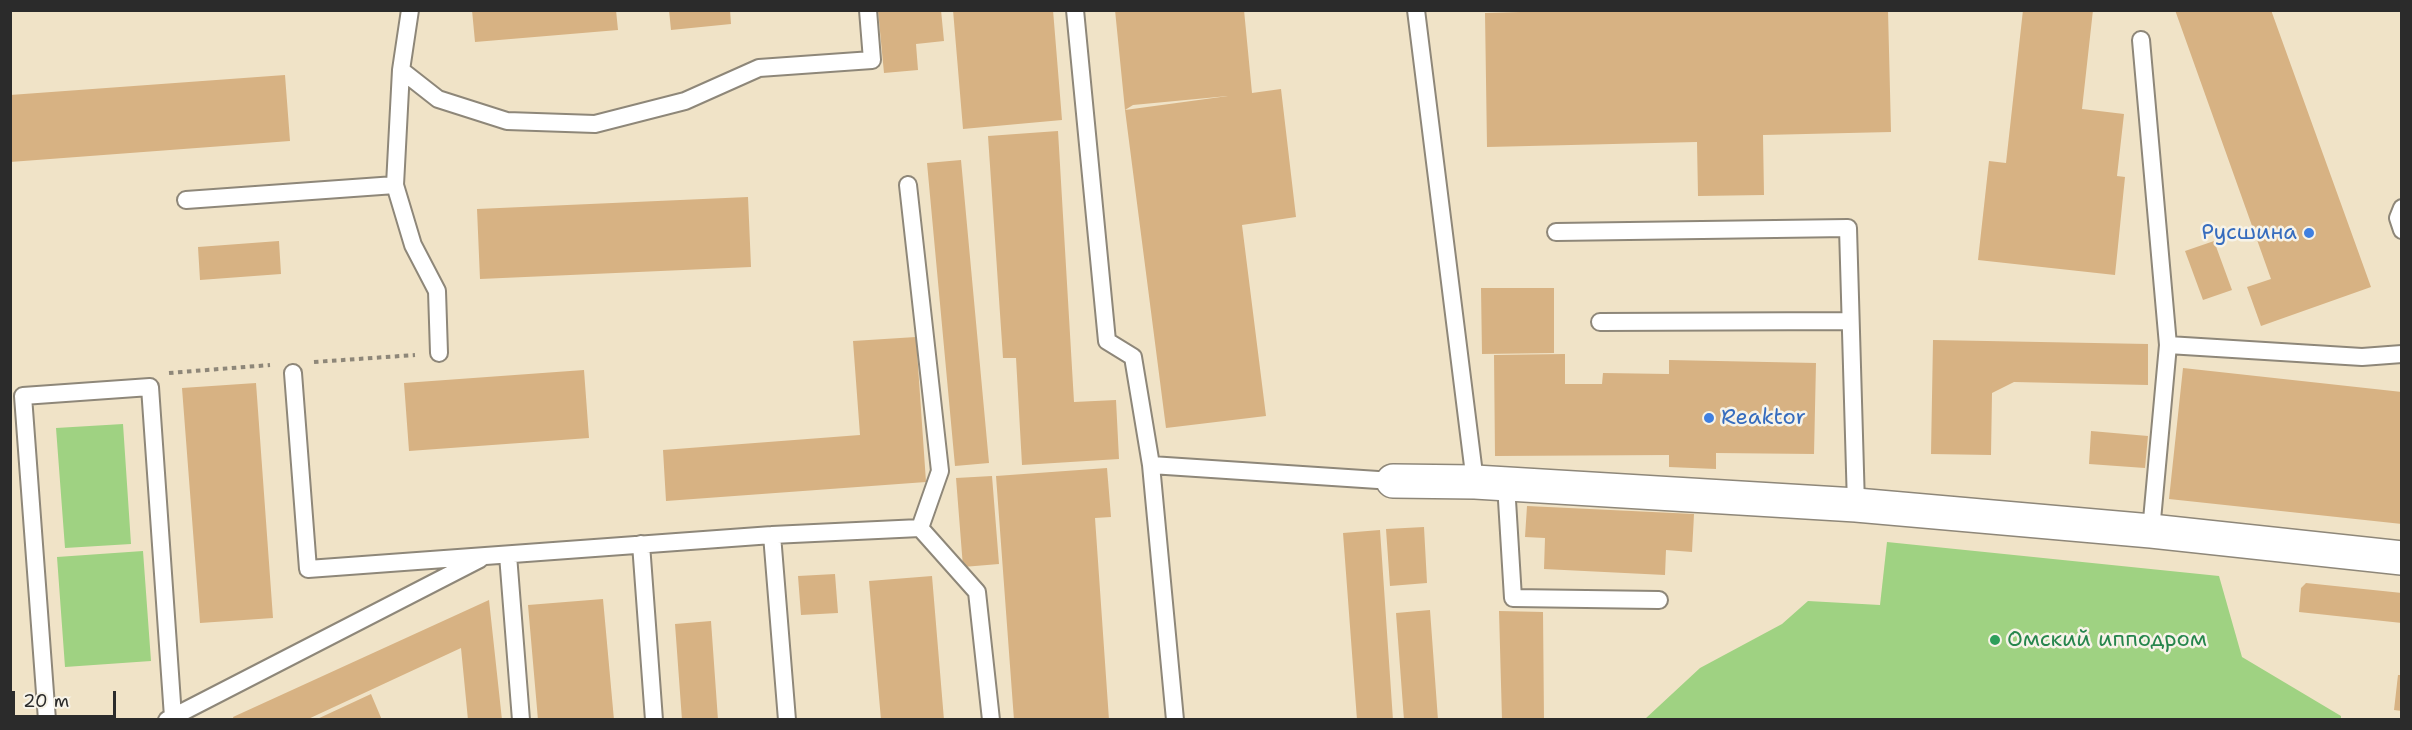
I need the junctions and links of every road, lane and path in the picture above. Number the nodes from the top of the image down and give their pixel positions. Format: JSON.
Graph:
{"nodes":[{"id":1,"x":411,"y":10,"type":"edge"},
{"id":2,"x":868,"y":10,"type":"edge"},
{"id":3,"x":1075,"y":10,"type":"edge"},
{"id":4,"x":1416,"y":10,"type":"edge"},
{"id":5,"x":2141,"y":40,"type":"dead end"},
{"id":6,"x":401,"y":70,"type":"junction"},
{"id":7,"x":395,"y":184,"type":"junction"},
{"id":8,"x":908,"y":185,"type":"dead end"},
{"id":9,"x":186,"y":200,"type":"dead end"},
{"id":10,"x":2402,"y":208,"type":"edge"},
{"id":11,"x":2402,"y":230,"type":"edge"},
{"id":12,"x":1556,"y":232,"type":"dead end"},
{"id":13,"x":1851,"y":321,"type":"junction"},
{"id":14,"x":1600,"y":322,"type":"dead end"},
{"id":15,"x":2168,"y":345,"type":"junction"},
{"id":16,"x":439,"y":353,"type":"joint"},
{"id":17,"x":2402,"y":354,"type":"edge"},
{"id":18,"x":293,"y":369,"type":"junction"},
{"id":19,"x":150,"y":387,"type":"junction"},
{"id":20,"x":1151,"y":465,"type":"junction"},
{"id":21,"x":1393,"y":481,"type":"joint"},
{"id":22,"x":1490,"y":483,"type":"junction"},
{"id":23,"x":1856,"y":505,"type":"junction"},
{"id":24,"x":920,"y":528,"type":"junction"},
{"id":25,"x":2151,"y":531,"type":"junction"},
{"id":26,"x":772,"y":535,"type":"junction"},
{"id":27,"x":641,"y":544,"type":"junction"},
{"id":28,"x":508,"y":555,"type":"junction"},
{"id":29,"x":486,"y":556,"type":"junction"},
{"id":30,"x":2402,"y":558,"type":"edge"},
{"id":31,"x":1659,"y":600,"type":"dead end"},
{"id":32,"x":170,"y":718,"type":"edge"},
{"id":33,"x":47,"y":720,"type":"edge"},
{"id":34,"x":521,"y":720,"type":"edge"},
{"id":35,"x":654,"y":720,"type":"edge"},
{"id":36,"x":787,"y":720,"type":"edge"},
{"id":37,"x":991,"y":720,"type":"edge"},
{"id":38,"x":1175,"y":720,"type":"edge"}],
"edges":[{"from":1,"to":6,"type":"lane"},
{"from":2,"to":6,"type":"lane"},
{"from":3,"to":20,"type":"lane"},
{"from":4,"to":22,"type":"lane"},
{"from":5,"to":15,"type":"lane"},
{"from":6,"to":7,"type":"lane"},
{"from":7,"to":9,"type":"lane"},
{"from":7,"to":16,"type":"lane"},
{"from":8,"to":24,"type":"lane"},
{"from":10,"to":11,"type":"lane"},
{"from":12,"to":13,"type":"lane"},
{"from":13,"to":14,"type":"lane"},
{"from":13,"to":23,"type":"lane"},
{"from":15,"to":17,"type":"lane"},
{"from":15,"to":25,"type":"lane"},
{"from":16,"to":18,"type":"path"},
{"from":18,"to":19,"type":"path"},
{"from":18,"to":29,"type":"lane"},
{"from":19,"to":32,"type":"lane"},
{"from":19,"to":33,"type":"lane"},
{"from":20,"to":21,"type":"lane"},
{"from":20,"to":38,"type":"lane"},
{"from":21,"to":22,"type":"street"},
{"from":22,"to":23,"type":"street"},
{"from":22,"to":31,"type":"lane"},
{"from":23,"to":25,"type":"street"},
{"from":24,"to":26,"type":"lane"},
{"from":24,"to":37,"type":"lane"},
{"from":25,"to":30,"type":"street"},
{"from":26,"to":27,"type":"lane"},
{"from":26,"to":36,"type":"lane"},
{"from":27,"to":28,"type":"lane"},
{"from":27,"to":35,"type":"lane"},
{"from":28,"to":29,"type":"lane"},
{"from":28,"to":34,"type":"lane"},
{"from":29,"to":32,"type":"lane"}]}
